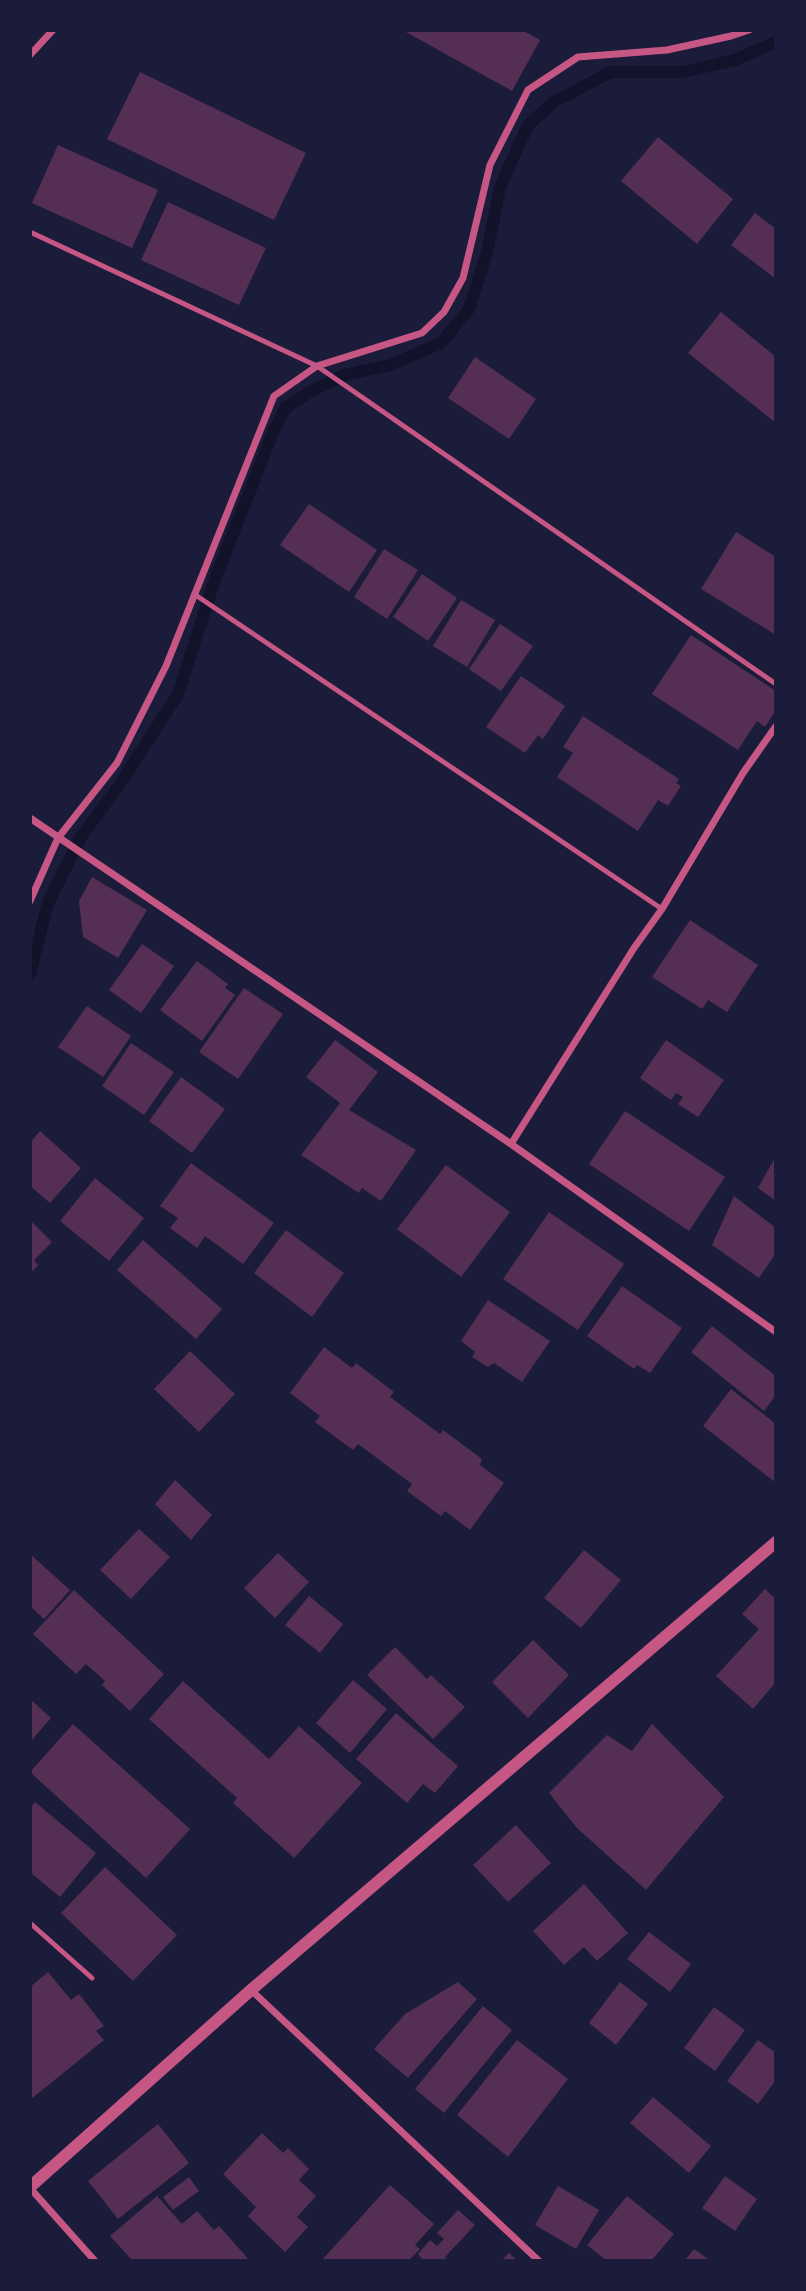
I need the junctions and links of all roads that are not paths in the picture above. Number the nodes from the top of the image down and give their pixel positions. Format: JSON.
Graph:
{"nodes":[{"id":1,"x":53,"y":30,"type":"edge"},
{"id":2,"x":749,"y":30,"type":"edge"},
{"id":3,"x":30,"y":55,"type":"edge"},
{"id":4,"x":30,"y":232,"type":"edge"},
{"id":5,"x":317,"y":366,"type":"junction"},
{"id":6,"x":194,"y":594,"type":"junction"},
{"id":7,"x":776,"y":684,"type":"edge"},
{"id":8,"x":776,"y":726,"type":"edge"},
{"id":9,"x":30,"y":818,"type":"edge"},
{"id":10,"x":58,"y":838,"type":"junction"},
{"id":11,"x":30,"y":901,"type":"edge"},
{"id":12,"x":662,"y":909,"type":"junction"},
{"id":13,"x":511,"y":1144,"type":"junction"},
{"id":14,"x":776,"y":1332,"type":"edge"},
{"id":15,"x":776,"y":1542,"type":"edge"},
{"id":16,"x":30,"y":1923,"type":"edge"},
{"id":17,"x":92,"y":1978,"type":"dead end"},
{"id":18,"x":251,"y":1990,"type":"junction"},
{"id":19,"x":30,"y":2188,"type":"edge"},
{"id":20,"x":94,"y":2261,"type":"edge"},
{"id":21,"x":540,"y":2261,"type":"edge"}],
"edges":[{"from":1,"to":3,"type":"street"},
{"from":2,"to":5,"type":"street"},
{"from":4,"to":5,"type":"lane"},
{"from":5,"to":6,"type":"street"},
{"from":5,"to":7,"type":"lane"},
{"from":6,"to":10,"type":"street"},
{"from":6,"to":12,"type":"lane"},
{"from":8,"to":12,"type":"street"},
{"from":9,"to":10,"type":"street"},
{"from":10,"to":11,"type":"street"},
{"from":10,"to":13,"type":"street"},
{"from":12,"to":13,"type":"street"},
{"from":13,"to":14,"type":"street"},
{"from":15,"to":18,"type":"street"},
{"from":16,"to":17,"type":"lane"},
{"from":18,"to":19,"type":"street"},
{"from":18,"to":21,"type":"street"},
{"from":19,"to":20,"type":"street"}]}
